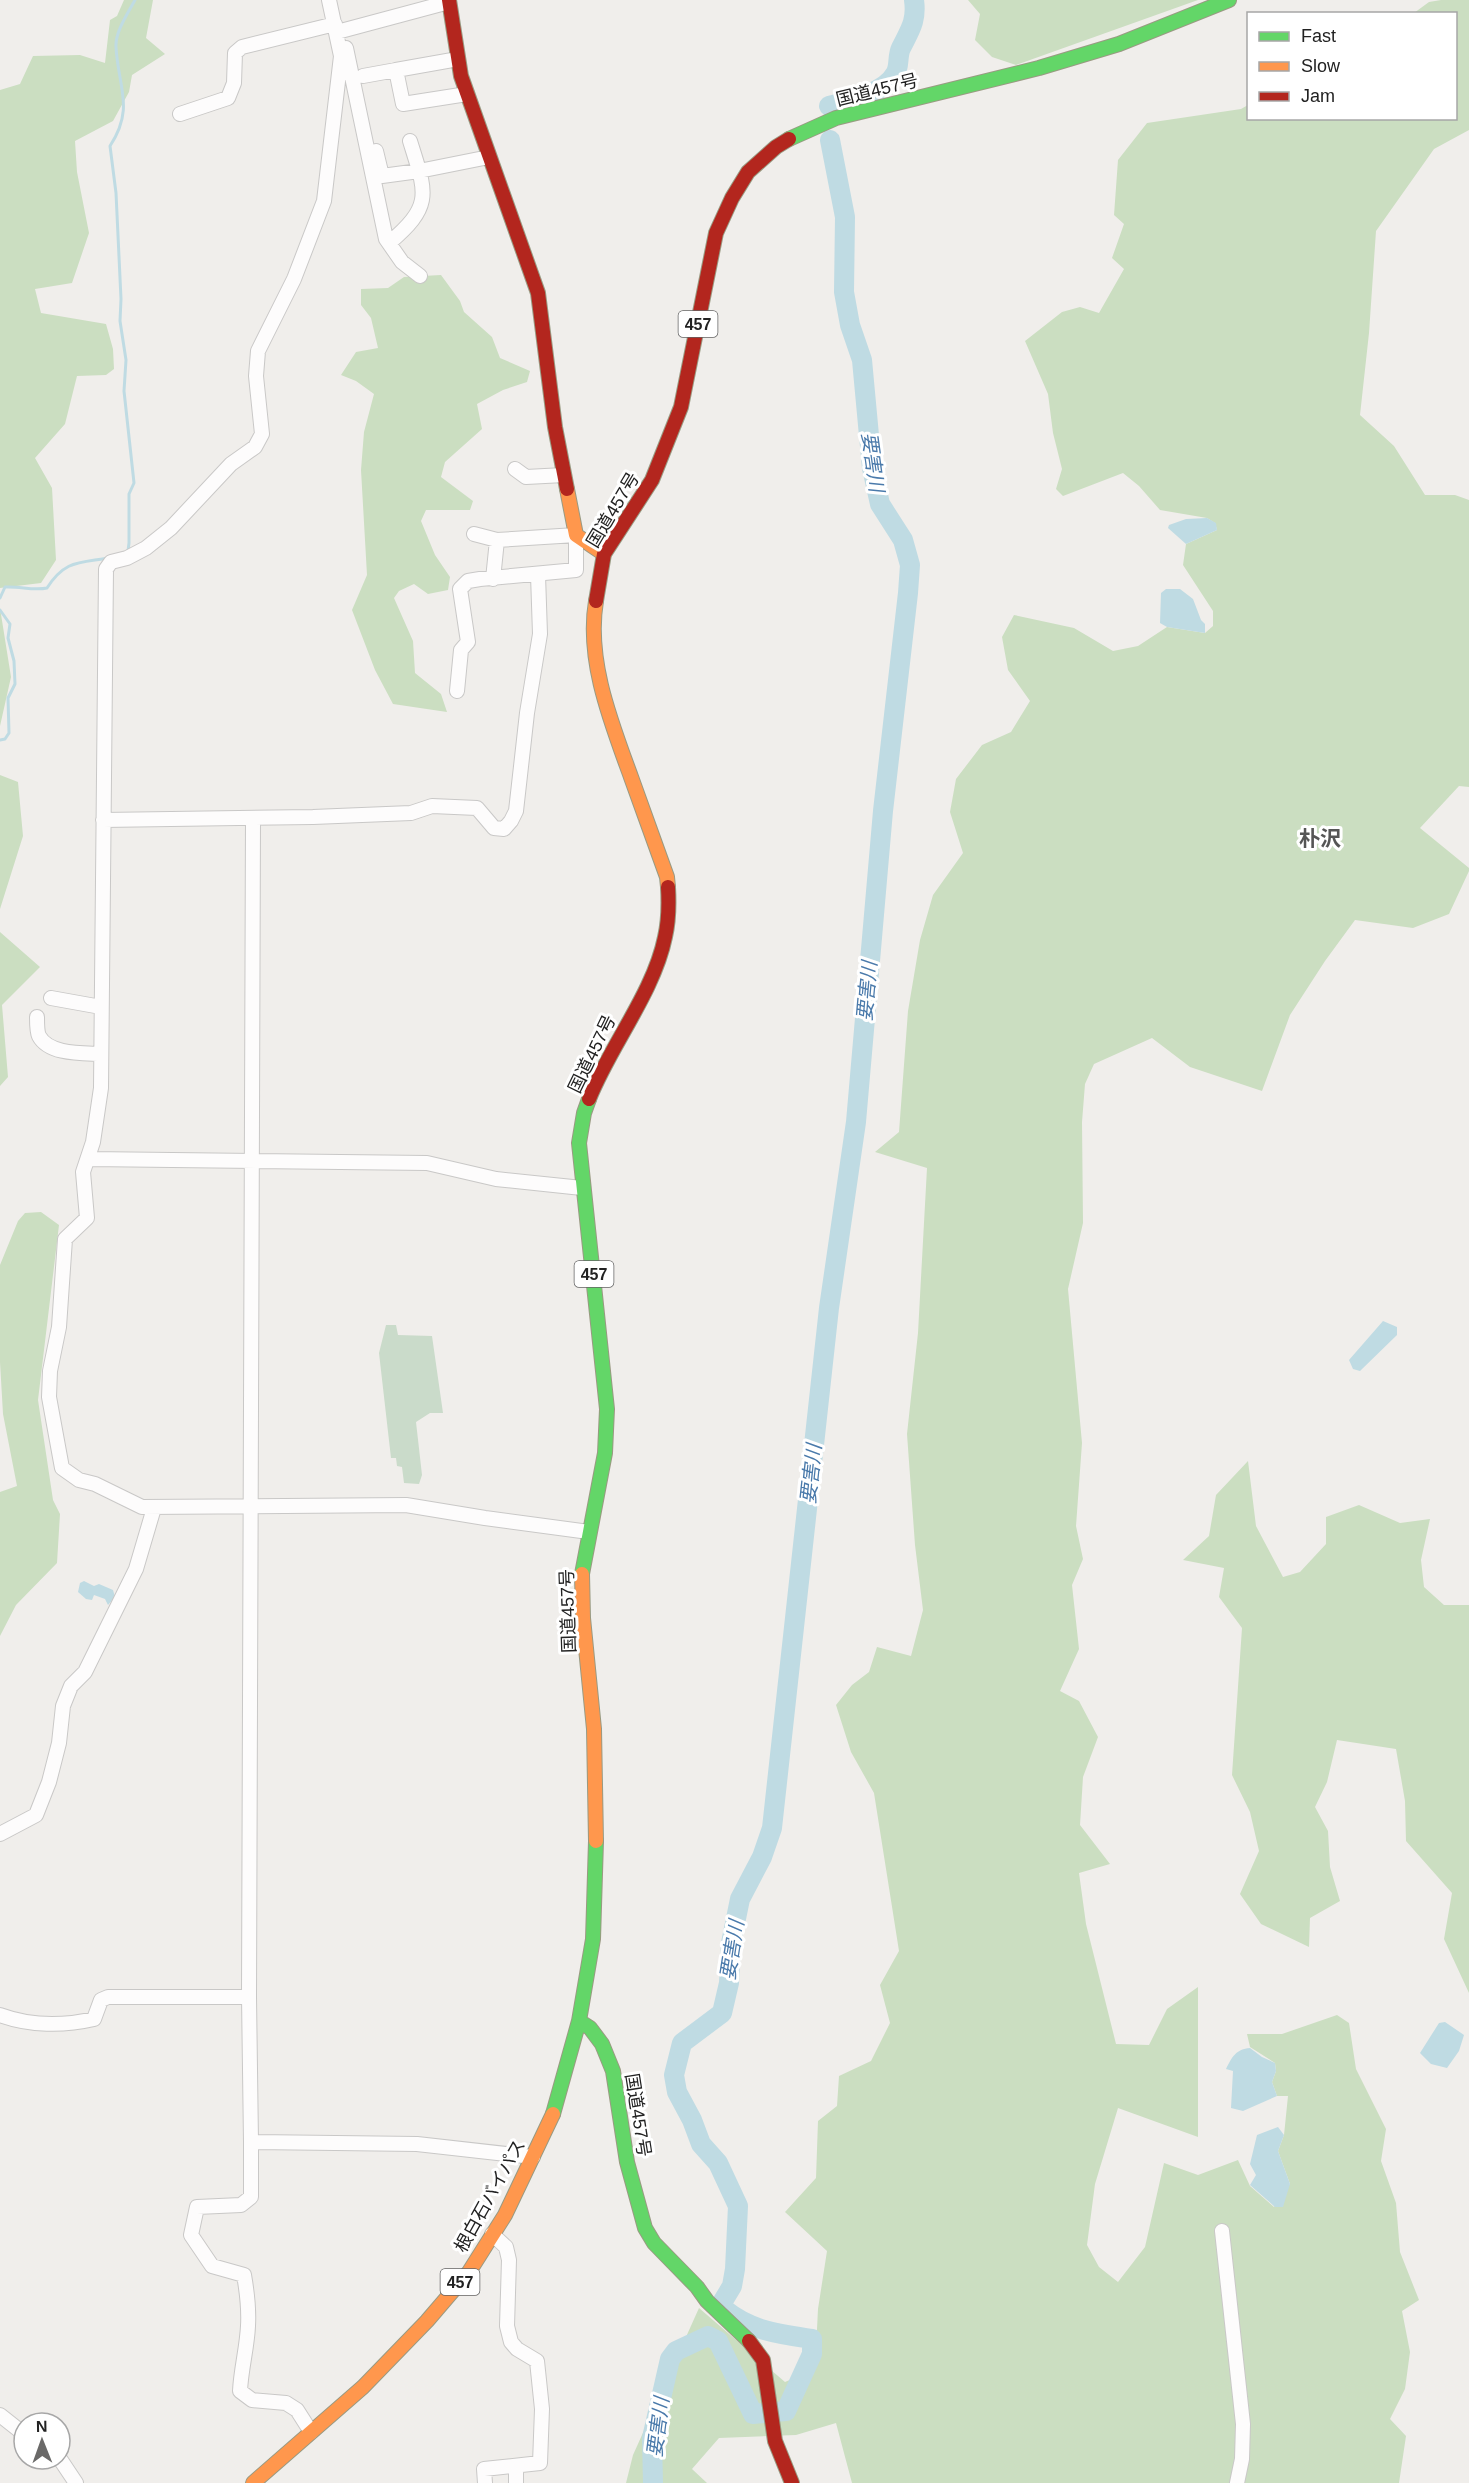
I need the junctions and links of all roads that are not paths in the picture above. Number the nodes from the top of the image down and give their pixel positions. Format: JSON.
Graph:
{"nodes":[{"id":1,"x":329,"y":0,"type":"edge"},
{"id":2,"x":1229,"y":0,"type":"edge"},
{"id":3,"x":449,"y":1,"type":"edge"},
{"id":4,"x":338,"y":29,"type":"junction"},
{"id":5,"x":458,"y":59,"type":"junction"},
{"id":6,"x":396,"y":70,"type":"junction"},
{"id":7,"x":363,"y":76,"type":"dead end"},
{"id":8,"x":467,"y":94,"type":"junction"},
{"id":9,"x":180,"y":114,"type":"dead end"},
{"id":10,"x":410,"y":141,"type":"dead end"},
{"id":11,"x":376,"y":151,"type":"dead end"},
{"id":12,"x":489,"y":157,"type":"junction"},
{"id":13,"x":419,"y":171,"type":"junction"},
{"id":14,"x":389,"y":243,"type":"junction"},
{"id":15,"x":420,"y":276,"type":"dead end"},
{"id":16,"x":514,"y":469,"type":"dead end"},
{"id":17,"x":564,"y":475,"type":"junction"},
{"id":18,"x":474,"y":534,"type":"dead end"},
{"id":19,"x":576,"y":535,"type":"junction"},
{"id":20,"x":497,"y":540,"type":"junction"},
{"id":21,"x":604,"y":554,"type":"junction"},
{"id":22,"x":538,"y":575,"type":"junction"},
{"id":23,"x":493,"y":579,"type":"junction"},
{"id":24,"x":457,"y":691,"type":"dead end"},
{"id":25,"x":253,"y":819,"type":"junction"},
{"id":26,"x":103,"y":820,"type":"junction"},
{"id":27,"x":51,"y":998,"type":"dead end"},
{"id":28,"x":100,"y":1007,"type":"junction"},
{"id":29,"x":37,"y":1017,"type":"dead end"},
{"id":30,"x":101,"y":1054,"type":"junction"},
{"id":31,"x":89,"y":1159,"type":"junction"},
{"id":32,"x":252,"y":1161,"type":"junction"},
{"id":33,"x":582,"y":1188,"type":"junction"},
{"id":34,"x":252,"y":1506,"type":"junction"},
{"id":35,"x":154,"y":1508,"type":"junction"},
{"id":36,"x":589,"y":1532,"type":"junction"},
{"id":37,"x":0,"y":1834,"type":"edge"},
{"id":38,"x":249,"y":1997,"type":"junction"},
{"id":39,"x":0,"y":2015,"type":"edge"},
{"id":40,"x":579,"y":2021,"type":"junction"},
{"id":41,"x":251,"y":2142,"type":"junction"},
{"id":42,"x":533,"y":2157,"type":"junction"},
{"id":43,"x":1222,"y":2230,"type":"dead end"},
{"id":44,"x":492,"y":2234,"type":"junction"},
{"id":45,"x":0,"y":2415,"type":"edge"},
{"id":46,"x":12,"y":2424,"type":"edge"},
{"id":47,"x":311,"y":2432,"type":"junction"},
{"id":48,"x":516,"y":2466,"type":"junction"},
{"id":49,"x":253,"y":2483,"type":"edge"},
{"id":50,"x":485,"y":2483,"type":"edge"},
{"id":51,"x":516,"y":2483,"type":"edge"},
{"id":52,"x":792,"y":2483,"type":"edge"},
{"id":53,"x":1237,"y":2483,"type":"edge"}],
"edges":[{"from":1,"to":4,"type":"street"},
{"from":2,"to":21,"type":"main road","name":"国道457号","number":"457"},
{"from":3,"to":4,"type":"street"},
{"from":3,"to":5,"type":"main road"},
{"from":4,"to":9,"type":"street"},
{"from":4,"to":14,"type":"street"},
{"from":4,"to":26,"type":"street"},
{"from":5,"to":6,"type":"street"},
{"from":5,"to":8,"type":"main road"},
{"from":6,"to":7,"type":"street"},
{"from":6,"to":8,"type":"street"},
{"from":8,"to":12,"type":"main road"},
{"from":10,"to":13,"type":"street"},
{"from":11,"to":13,"type":"street"},
{"from":12,"to":13,"type":"street"},
{"from":12,"to":17,"type":"main road"},
{"from":13,"to":14,"type":"street"},
{"from":14,"to":15,"type":"street"},
{"from":16,"to":17,"type":"street"},
{"from":17,"to":19,"type":"main road"},
{"from":18,"to":20,"type":"street"},
{"from":19,"to":20,"type":"street"},
{"from":19,"to":21,"type":"main road"},
{"from":19,"to":22,"type":"street"},
{"from":20,"to":23,"type":"street"},
{"from":21,"to":33,"type":"main road","name":"国道457号","number":"457"},
{"from":22,"to":23,"type":"street"},
{"from":22,"to":25,"type":"street"},
{"from":23,"to":24,"type":"street"},
{"from":25,"to":26,"type":"street"},
{"from":25,"to":32,"type":"street"},
{"from":26,"to":28,"type":"street"},
{"from":27,"to":28,"type":"street"},
{"from":28,"to":30,"type":"street"},
{"from":29,"to":30,"type":"street"},
{"from":30,"to":31,"type":"street"},
{"from":31,"to":32,"type":"street"},
{"from":31,"to":35,"type":"street"},
{"from":32,"to":33,"type":"street"},
{"from":32,"to":34,"type":"street"},
{"from":33,"to":36,"type":"main road","name":"国道457号","number":"457"},
{"from":34,"to":35,"type":"street"},
{"from":34,"to":36,"type":"street"},
{"from":34,"to":38,"type":"street"},
{"from":35,"to":37,"type":"street"},
{"from":36,"to":40,"type":"main road","name":"国道457号","number":"457"},
{"from":38,"to":39,"type":"street"},
{"from":38,"to":41,"type":"street"},
{"from":40,"to":42,"type":"main road","name":"根白石バイパス","number":"457"},
{"from":40,"to":52,"type":"main road","name":"国道457号"},
{"from":41,"to":42,"type":"street"},
{"from":41,"to":47,"type":"street"},
{"from":42,"to":44,"type":"main road","name":"根白石バイパス","number":"457"},
{"from":43,"to":53,"type":"street"},
{"from":44,"to":47,"type":"main road","name":"根白石バイパス","number":"457"},
{"from":44,"to":48,"type":"street"},
{"from":45,"to":46,"type":"street"},
{"from":47,"to":49,"type":"main road","name":"根白石バイパス","number":"457"},
{"from":48,"to":50,"type":"street"},
{"from":48,"to":51,"type":"street"}]}
